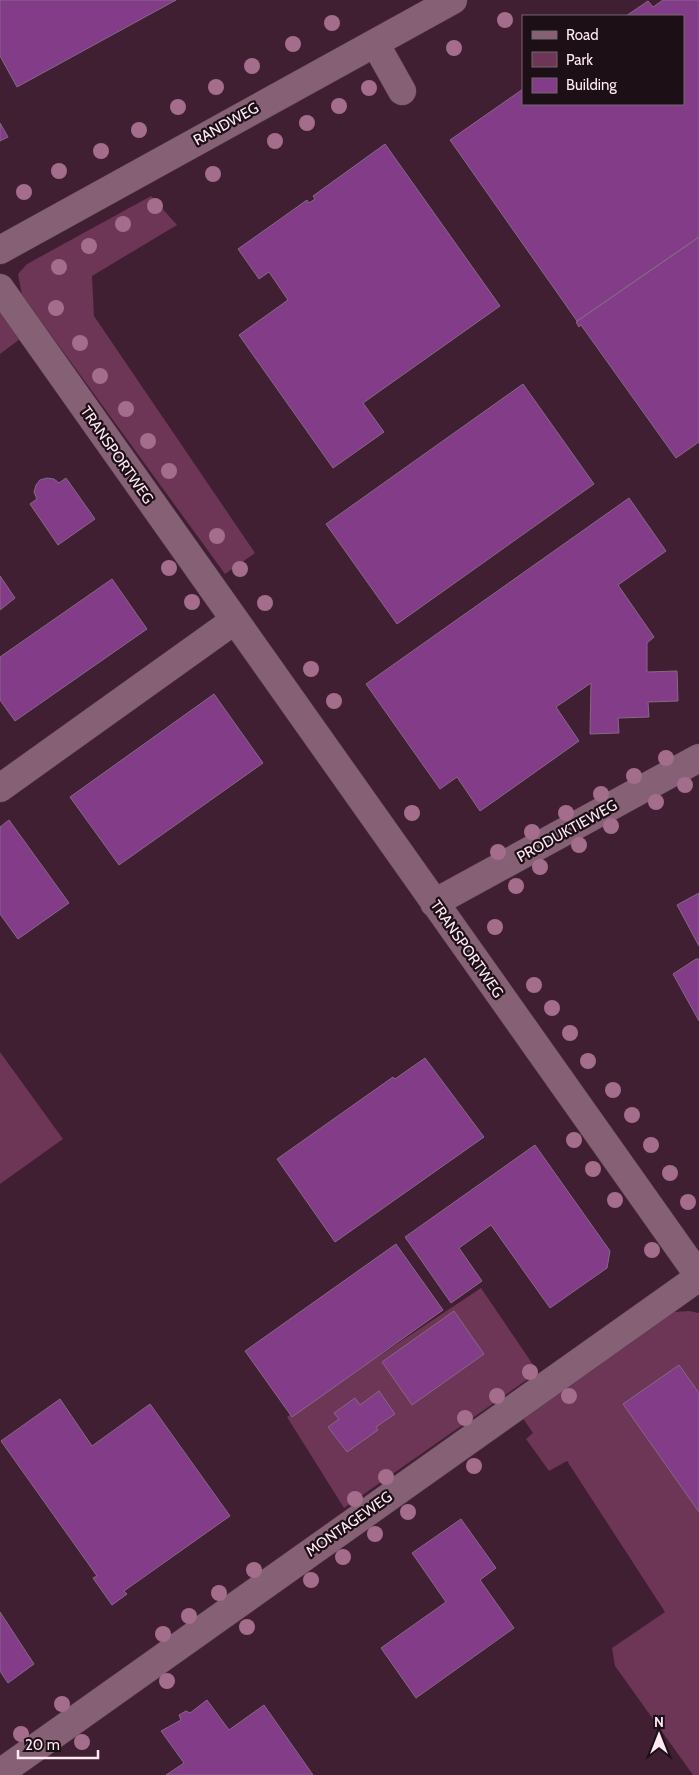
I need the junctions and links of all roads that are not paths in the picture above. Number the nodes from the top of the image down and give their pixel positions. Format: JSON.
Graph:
{"nodes":[{"id":1,"x":453,"y":0,"type":"edge"},
{"id":2,"x":375,"y":43,"type":"junction"},
{"id":3,"x":402,"y":91,"type":"dead end"},
{"id":4,"x":0,"y":250,"type":"edge"},
{"id":5,"x":0,"y":288,"type":"edge"},
{"id":6,"x":235,"y":620,"type":"junction"},
{"id":7,"x":699,"y":758,"type":"edge"},
{"id":8,"x":0,"y":788,"type":"edge"},
{"id":9,"x":434,"y":903,"type":"junction"},
{"id":10,"x":699,"y":1277,"type":"edge"},
{"id":11,"x":0,"y":1773,"type":"edge"}],
"edges":[{"from":1,"to":2,"type":"street","name":"RANDWEG"},
{"from":2,"to":3,"type":"street"},
{"from":2,"to":4,"type":"street","name":"RANDWEG"},
{"from":5,"to":6,"type":"street","name":"TRANSPORTWEG"},
{"from":6,"to":8,"type":"street"},
{"from":6,"to":9,"type":"street","name":"TRANSPORTWEG"},
{"from":7,"to":9,"type":"street","name":"PRODUKTIEWEG"},
{"from":9,"to":10,"type":"street","name":"TRANSPORTWEG"},
{"from":10,"to":11,"type":"street","name":"MONTAGEWEG"}]}
